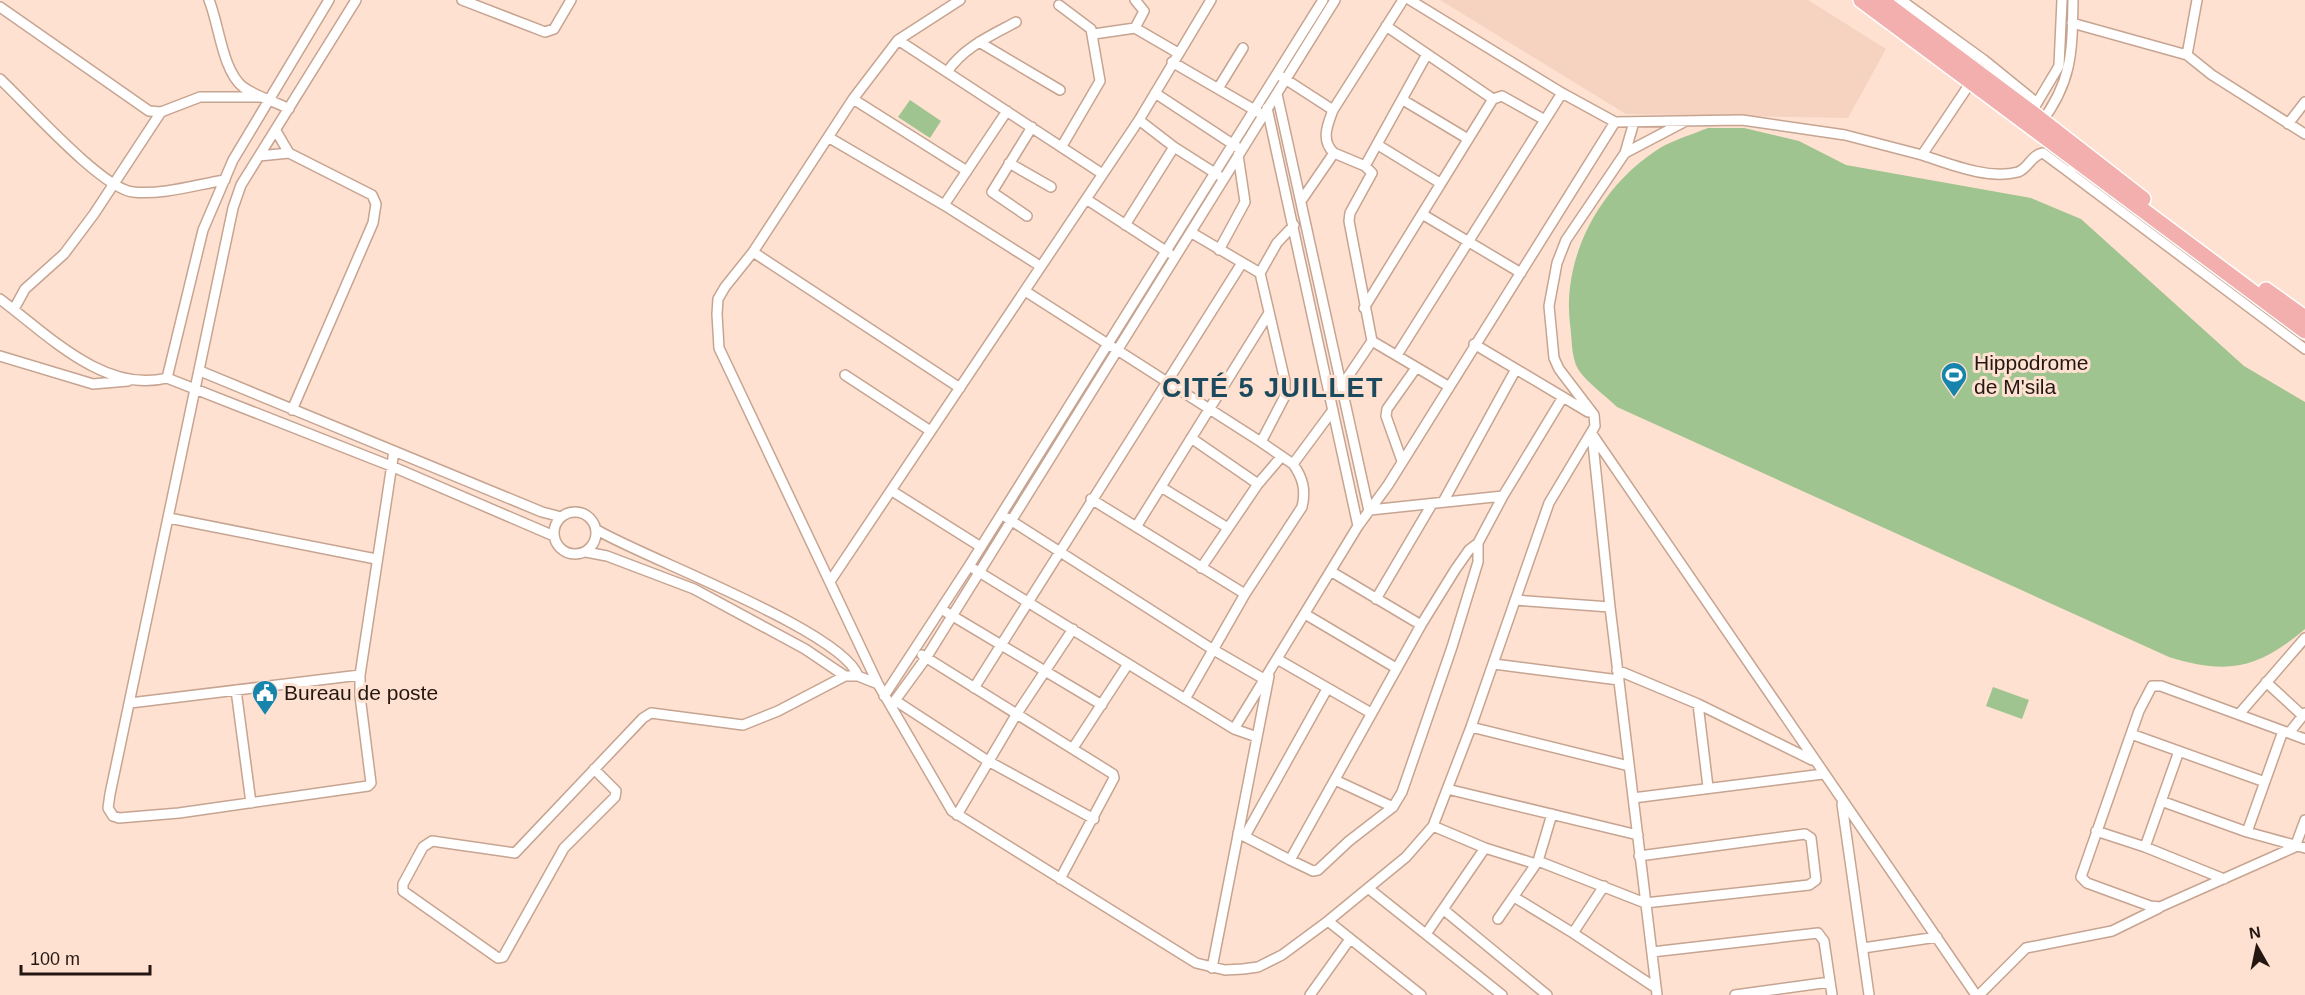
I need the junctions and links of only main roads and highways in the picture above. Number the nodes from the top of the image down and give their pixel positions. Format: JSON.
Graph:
{"nodes":[{"id":1,"x":1861,"y":0,"type":"edge"},
{"id":2,"x":1881,"y":0,"type":"edge"},
{"id":3,"x":1975,"y":76,"type":"junction"},
{"id":4,"x":2034,"y":118,"type":"junction"},
{"id":5,"x":2305,"y":318,"type":"edge"},
{"id":6,"x":2305,"y":331,"type":"edge"}],
"edges":[{"from":1,"to":3,"type":"main road"},
{"from":2,"to":3,"type":"main road"},
{"from":3,"to":4,"type":"main road"},
{"from":4,"to":5,"type":"main road"},
{"from":4,"to":6,"type":"main road"}]}
